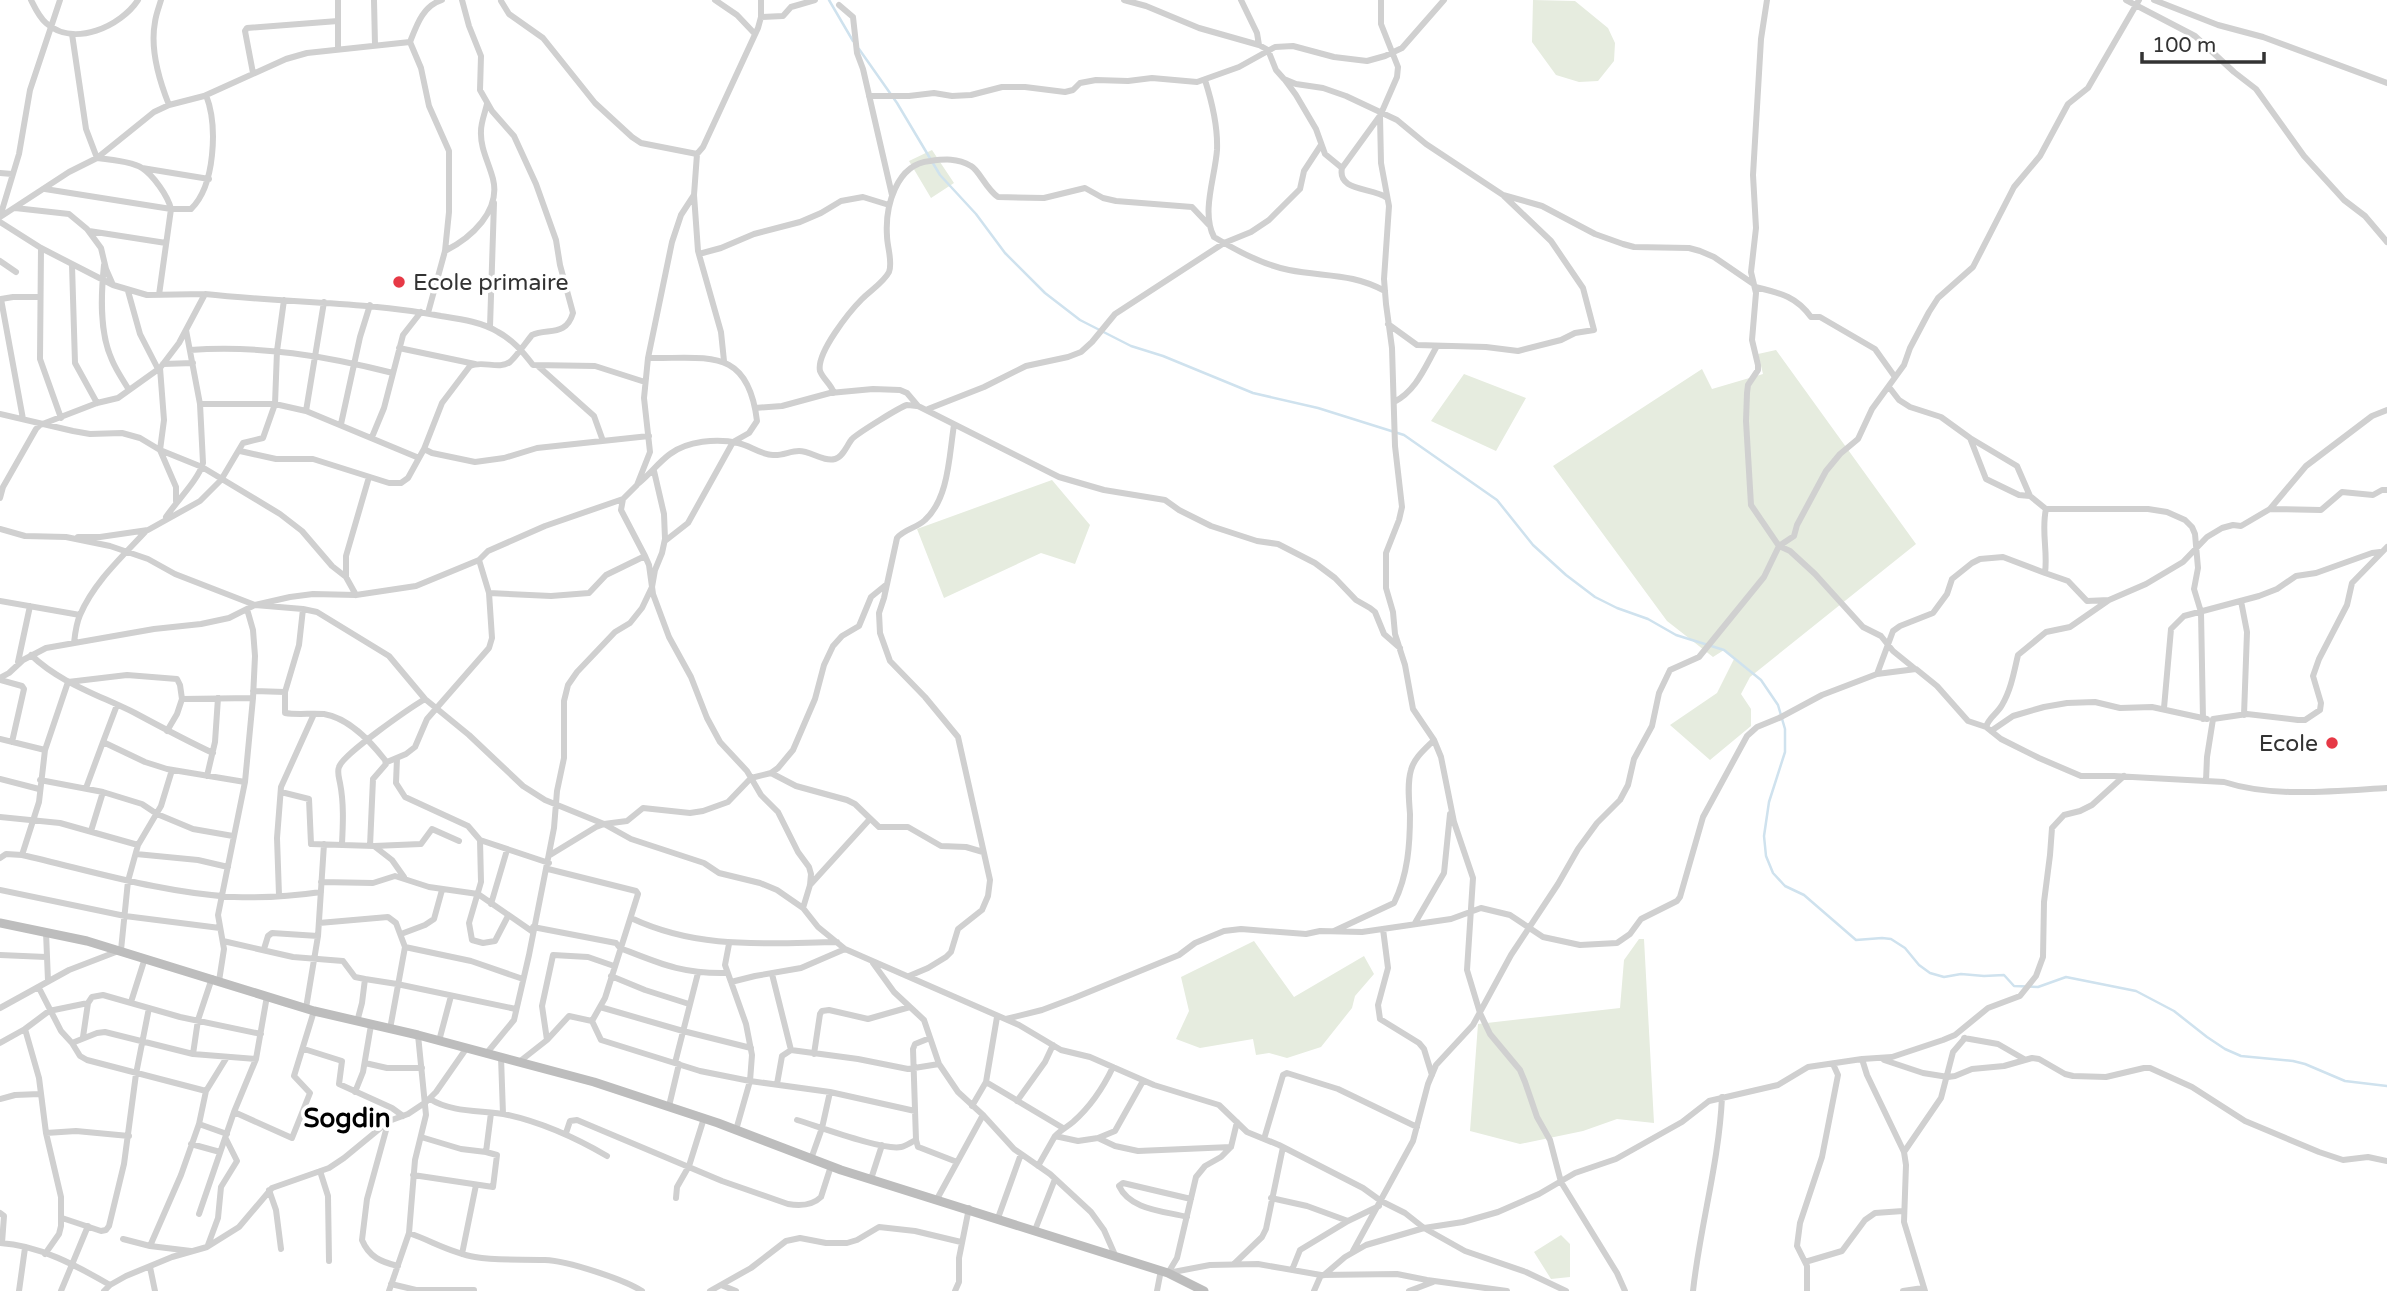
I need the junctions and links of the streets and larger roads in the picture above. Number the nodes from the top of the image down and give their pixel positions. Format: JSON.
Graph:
{"nodes":[{"id":1,"x":31,"y":0,"type":"edge"},
{"id":2,"x":60,"y":0,"type":"edge"},
{"id":3,"x":138,"y":0,"type":"edge"},
{"id":4,"x":161,"y":0,"type":"edge"},
{"id":5,"x":338,"y":0,"type":"edge"},
{"id":6,"x":374,"y":0,"type":"edge"},
{"id":7,"x":442,"y":0,"type":"edge"},
{"id":8,"x":462,"y":0,"type":"edge"},
{"id":9,"x":500,"y":0,"type":"edge"},
{"id":10,"x":715,"y":0,"type":"edge"},
{"id":11,"x":761,"y":0,"type":"edge"},
{"id":12,"x":815,"y":0,"type":"edge"},
{"id":13,"x":1124,"y":0,"type":"edge"},
{"id":14,"x":1241,"y":0,"type":"edge"},
{"id":15,"x":1381,"y":0,"type":"edge"},
{"id":16,"x":1444,"y":0,"type":"edge"},
{"id":17,"x":1767,"y":0,"type":"edge"},
{"id":18,"x":2126,"y":0,"type":"edge"},
{"id":19,"x":2154,"y":0,"type":"edge"},
{"id":20,"x":2137,"y":3,"type":"edge"},
{"id":21,"x":839,"y":5,"type":"dead end"},
{"id":22,"x":761,"y":17,"type":"junction"},
{"id":23,"x":338,"y":21,"type":"junction"},
{"id":24,"x":52,"y":27,"type":"junction"},
{"id":25,"x":72,"y":34,"type":"junction"},
{"id":26,"x":755,"y":34,"type":"junction"},
{"id":27,"x":410,"y":42,"type":"junction"},
{"id":28,"x":375,"y":45,"type":"junction"},
{"id":29,"x":1259,"y":45,"type":"junction"},
{"id":30,"x":338,"y":49,"type":"junction"},
{"id":31,"x":1268,"y":50,"type":"junction"},
{"id":32,"x":1391,"y":53,"type":"junction"},
{"id":33,"x":253,"y":73,"type":"junction"},
{"id":34,"x":1284,"y":79,"type":"junction"},
{"id":35,"x":1205,"y":80,"type":"junction"},
{"id":36,"x":2387,"y":82,"type":"edge"},
{"id":37,"x":206,"y":95,"type":"junction"},
{"id":38,"x":869,"y":96,"type":"junction"},
{"id":39,"x":169,"y":104,"type":"junction"},
{"id":40,"x":487,"y":104,"type":"junction"},
{"id":41,"x":1380,"y":114,"type":"junction"},
{"id":42,"x":1321,"y":145,"type":"junction"},
{"id":43,"x":697,"y":154,"type":"junction"},
{"id":44,"x":97,"y":158,"type":"junction"},
{"id":45,"x":142,"y":168,"type":"junction"},
{"id":46,"x":1342,"y":168,"type":"junction"},
{"id":47,"x":0,"y":173,"type":"edge"},
{"id":48,"x":12,"y":174,"type":"junction"},
{"id":49,"x":209,"y":179,"type":"junction"},
{"id":50,"x":45,"y":188,"type":"junction"},
{"id":51,"x":694,"y":195,"type":"junction"},
{"id":52,"x":892,"y":195,"type":"junction"},
{"id":53,"x":1503,"y":195,"type":"junction"},
{"id":54,"x":1387,"y":198,"type":"junction"},
{"id":55,"x":494,"y":202,"type":"junction"},
{"id":56,"x":889,"y":205,"type":"junction"},
{"id":57,"x":13,"y":208,"type":"junction"},
{"id":58,"x":171,"y":209,"type":"junction"},
{"id":59,"x":0,"y":218,"type":"edge"},
{"id":60,"x":1209,"y":225,"type":"junction"},
{"id":61,"x":89,"y":232,"type":"junction"},
{"id":62,"x":2387,"y":242,"type":"edge"},
{"id":63,"x":166,"y":243,"type":"junction"},
{"id":64,"x":1224,"y":243,"type":"junction"},
{"id":65,"x":41,"y":248,"type":"junction"},
{"id":66,"x":445,"y":251,"type":"junction"},
{"id":67,"x":699,"y":254,"type":"junction"},
{"id":68,"x":104,"y":260,"type":"junction"},
{"id":69,"x":0,"y":261,"type":"edge"},
{"id":70,"x":72,"y":265,"type":"junction"},
{"id":71,"x":16,"y":272,"type":"dead end"},
{"id":72,"x":102,"y":280,"type":"junction"},
{"id":73,"x":113,"y":285,"type":"junction"},
{"id":74,"x":1754,"y":285,"type":"junction"},
{"id":75,"x":128,"y":291,"type":"junction"},
{"id":76,"x":1385,"y":291,"type":"junction"},
{"id":77,"x":205,"y":294,"type":"junction"},
{"id":78,"x":159,"y":295,"type":"junction"},
{"id":79,"x":40,"y":297,"type":"junction"},
{"id":80,"x":0,"y":300,"type":"edge"},
{"id":81,"x":284,"y":300,"type":"junction"},
{"id":82,"x":324,"y":302,"type":"junction"},
{"id":83,"x":370,"y":305,"type":"junction"},
{"id":84,"x":424,"y":313,"type":"junction"},
{"id":85,"x":1388,"y":324,"type":"junction"},
{"id":86,"x":490,"y":327,"type":"junction"},
{"id":87,"x":186,"y":330,"type":"junction"},
{"id":88,"x":1437,"y":346,"type":"junction"},
{"id":89,"x":399,"y":348,"type":"junction"},
{"id":90,"x":520,"y":348,"type":"junction"},
{"id":91,"x":190,"y":350,"type":"junction"},
{"id":92,"x":277,"y":351,"type":"junction"},
{"id":93,"x":316,"y":357,"type":"junction"},
{"id":94,"x":648,"y":358,"type":"junction"},
{"id":95,"x":724,"y":361,"type":"junction"},
{"id":96,"x":193,"y":363,"type":"junction"},
{"id":97,"x":354,"y":363,"type":"junction"},
{"id":98,"x":475,"y":364,"type":"junction"},
{"id":99,"x":538,"y":366,"type":"junction"},
{"id":100,"x":160,"y":367,"type":"junction"},
{"id":101,"x":393,"y":373,"type":"junction"},
{"id":102,"x":1895,"y":377,"type":"junction"},
{"id":103,"x":645,"y":382,"type":"junction"},
{"id":104,"x":1889,"y":387,"type":"junction"},
{"id":105,"x":129,"y":390,"type":"junction"},
{"id":106,"x":834,"y":393,"type":"junction"},
{"id":107,"x":1394,"y":402,"type":"junction"},
{"id":108,"x":97,"y":403,"type":"junction"},
{"id":109,"x":200,"y":404,"type":"junction"},
{"id":110,"x":275,"y":404,"type":"junction"},
{"id":111,"x":918,"y":406,"type":"junction"},
{"id":112,"x":755,"y":408,"type":"junction"},
{"id":113,"x":928,"y":409,"type":"junction"},
{"id":114,"x":2387,"y":410,"type":"edge"},
{"id":115,"x":306,"y":411,"type":"junction"},
{"id":116,"x":0,"y":414,"type":"edge"},
{"id":117,"x":61,"y":418,"type":"junction"},
{"id":118,"x":23,"y":419,"type":"junction"},
{"id":119,"x":341,"y":424,"type":"junction"},
{"id":120,"x":40,"y":425,"type":"junction"},
{"id":121,"x":954,"y":425,"type":"junction"},
{"id":122,"x":649,"y":436,"type":"junction"},
{"id":123,"x":372,"y":438,"type":"junction"},
{"id":124,"x":1970,"y":438,"type":"junction"},
{"id":125,"x":603,"y":441,"type":"junction"},
{"id":126,"x":733,"y":442,"type":"junction"},
{"id":127,"x":424,"y":449,"type":"junction"},
{"id":128,"x":160,"y":450,"type":"junction"},
{"id":129,"x":240,"y":450,"type":"junction"},
{"id":130,"x":419,"y":458,"type":"junction"},
{"id":131,"x":202,"y":467,"type":"junction"},
{"id":132,"x":654,"y":471,"type":"junction"},
{"id":133,"x":369,"y":477,"type":"junction"},
{"id":134,"x":221,"y":480,"type":"junction"},
{"id":135,"x":637,"y":485,"type":"junction"},
{"id":136,"x":2387,"y":490,"type":"edge"},
{"id":137,"x":2031,"y":496,"type":"junction"},
{"id":138,"x":0,"y":498,"type":"edge"},
{"id":139,"x":623,"y":499,"type":"junction"},
{"id":140,"x":176,"y":501,"type":"junction"},
{"id":141,"x":2046,"y":509,"type":"junction"},
{"id":142,"x":2270,"y":509,"type":"junction"},
{"id":143,"x":165,"y":520,"type":"junction"},
{"id":144,"x":0,"y":529,"type":"edge"},
{"id":145,"x":148,"y":530,"type":"junction"},
{"id":146,"x":66,"y":537,"type":"junction"},
{"id":147,"x":665,"y":541,"type":"junction"},
{"id":148,"x":1779,"y":546,"type":"junction"},
{"id":149,"x":2387,"y":547,"type":"edge"},
{"id":150,"x":2196,"y":550,"type":"junction"},
{"id":151,"x":127,"y":552,"type":"junction"},
{"id":152,"x":2380,"y":552,"type":"junction"},
{"id":153,"x":645,"y":556,"type":"junction"},
{"id":154,"x":479,"y":560,"type":"junction"},
{"id":155,"x":2045,"y":573,"type":"junction"},
{"id":156,"x":345,"y":577,"type":"junction"},
{"id":157,"x":887,"y":584,"type":"junction"},
{"id":158,"x":652,"y":587,"type":"junction"},
{"id":159,"x":489,"y":593,"type":"junction"},
{"id":160,"x":356,"y":595,"type":"junction"},
{"id":161,"x":2109,"y":600,"type":"junction"},
{"id":162,"x":0,"y":601,"type":"edge"},
{"id":163,"x":2241,"y":601,"type":"junction"},
{"id":164,"x":255,"y":605,"type":"junction"},
{"id":165,"x":30,"y":606,"type":"junction"},
{"id":166,"x":247,"y":609,"type":"junction"},
{"id":167,"x":303,"y":609,"type":"junction"},
{"id":168,"x":2201,"y":612,"type":"junction"},
{"id":169,"x":80,"y":615,"type":"junction"},
{"id":170,"x":1888,"y":642,"type":"junction"},
{"id":171,"x":74,"y":643,"type":"junction"},
{"id":172,"x":1400,"y":648,"type":"junction"},
{"id":173,"x":31,"y":655,"type":"junction"},
{"id":174,"x":18,"y":665,"type":"junction"},
{"id":175,"x":1916,"y":669,"type":"junction"},
{"id":176,"x":1877,"y":674,"type":"junction"},
{"id":177,"x":0,"y":679,"type":"edge"},
{"id":178,"x":68,"y":682,"type":"junction"},
{"id":179,"x":285,"y":692,"type":"junction"},
{"id":180,"x":253,"y":695,"type":"junction"},
{"id":181,"x":218,"y":698,"type":"junction"},
{"id":182,"x":181,"y":699,"type":"junction"},
{"id":183,"x":425,"y":699,"type":"junction"},
{"id":184,"x":117,"y":705,"type":"junction"},
{"id":185,"x":436,"y":708,"type":"junction"},
{"id":186,"x":2164,"y":708,"type":"junction"},
{"id":187,"x":314,"y":714,"type":"junction"},
{"id":188,"x":2244,"y":715,"type":"junction"},
{"id":189,"x":2203,"y":719,"type":"junction"},
{"id":190,"x":2213,"y":719,"type":"junction"},
{"id":191,"x":1988,"y":729,"type":"junction"},
{"id":192,"x":167,"y":731,"type":"junction"},
{"id":193,"x":0,"y":739,"type":"edge"},
{"id":194,"x":1434,"y":740,"type":"junction"},
{"id":195,"x":368,"y":741,"type":"junction"},
{"id":196,"x":12,"y":742,"type":"junction"},
{"id":197,"x":103,"y":742,"type":"junction"},
{"id":198,"x":45,"y":750,"type":"junction"},
{"id":199,"x":213,"y":753,"type":"junction"},
{"id":200,"x":397,"y":758,"type":"junction"},
{"id":201,"x":387,"y":762,"type":"junction"},
{"id":202,"x":172,"y":770,"type":"junction"},
{"id":203,"x":771,"y":773,"type":"junction"},
{"id":204,"x":207,"y":776,"type":"junction"},
{"id":205,"x":2124,"y":776,"type":"junction"},
{"id":206,"x":751,"y":778,"type":"junction"},
{"id":207,"x":0,"y":779,"type":"edge"},
{"id":208,"x":40,"y":780,"type":"junction"},
{"id":209,"x":2206,"y":781,"type":"junction"},
{"id":210,"x":244,"y":782,"type":"junction"},
{"id":211,"x":86,"y":788,"type":"junction"},
{"id":212,"x":2387,"y":788,"type":"edge"},
{"id":213,"x":39,"y":789,"type":"junction"},
{"id":214,"x":103,"y":792,"type":"junction"},
{"id":215,"x":281,"y":792,"type":"junction"},
{"id":216,"x":556,"y":805,"type":"junction"},
{"id":217,"x":1451,"y":809,"type":"junction"},
{"id":218,"x":157,"y":814,"type":"junction"},
{"id":219,"x":0,"y":817,"type":"edge"},
{"id":220,"x":33,"y":820,"type":"junction"},
{"id":221,"x":869,"y":820,"type":"junction"},
{"id":222,"x":604,"y":824,"type":"junction"},
{"id":223,"x":91,"y":831,"type":"junction"},
{"id":224,"x":233,"y":836,"type":"junction"},
{"id":225,"x":480,"y":840,"type":"junction"},
{"id":226,"x":459,"y":841,"type":"dead end"},
{"id":227,"x":324,"y":844,"type":"junction"},
{"id":228,"x":342,"y":844,"type":"junction"},
{"id":229,"x":138,"y":845,"type":"junction"},
{"id":230,"x":372,"y":846,"type":"junction"},
{"id":231,"x":507,"y":850,"type":"junction"},
{"id":232,"x":983,"y":852,"type":"junction"},
{"id":233,"x":136,"y":854,"type":"junction"},
{"id":234,"x":22,"y":855,"type":"junction"},
{"id":235,"x":550,"y":855,"type":"junction"},
{"id":236,"x":0,"y":858,"type":"edge"},
{"id":237,"x":548,"y":866,"type":"junction"},
{"id":238,"x":228,"y":867,"type":"junction"},
{"id":239,"x":404,"y":877,"type":"junction"},
{"id":240,"x":128,"y":881,"type":"junction"},
{"id":241,"x":321,"y":882,"type":"junction"},
{"id":242,"x":810,"y":885,"type":"junction"},
{"id":243,"x":0,"y":890,"type":"edge"},
{"id":244,"x":442,"y":890,"type":"junction"},
{"id":245,"x":321,"y":892,"type":"junction"},
{"id":246,"x":478,"y":894,"type":"junction"},
{"id":247,"x":279,"y":895,"type":"junction"},
{"id":248,"x":223,"y":896,"type":"junction"},
{"id":249,"x":491,"y":904,"type":"junction"},
{"id":250,"x":803,"y":908,"type":"junction"},
{"id":251,"x":1471,"y":912,"type":"junction"},
{"id":252,"x":125,"y":916,"type":"junction"},
{"id":253,"x":508,"y":916,"type":"junction"},
{"id":254,"x":631,"y":918,"type":"junction"},
{"id":255,"x":0,"y":923,"type":"edge"},
{"id":256,"x":319,"y":923,"type":"junction"},
{"id":257,"x":1415,"y":923,"type":"junction"},
{"id":258,"x":220,"y":928,"type":"junction"},
{"id":259,"x":1383,"y":929,"type":"junction"},
{"id":260,"x":1529,"y":929,"type":"junction"},
{"id":261,"x":533,"y":930,"type":"junction"},
{"id":262,"x":46,"y":932,"type":"junction"},
{"id":263,"x":1332,"y":932,"type":"junction"},
{"id":264,"x":401,"y":933,"type":"junction"},
{"id":265,"x":318,"y":936,"type":"junction"},
{"id":266,"x":223,"y":941,"type":"junction"},
{"id":267,"x":837,"y":942,"type":"junction"},
{"id":268,"x":729,"y":944,"type":"junction"},
{"id":269,"x":405,"y":947,"type":"junction"},
{"id":270,"x":620,"y":948,"type":"junction"},
{"id":271,"x":845,"y":948,"type":"junction"},
{"id":272,"x":264,"y":949,"type":"junction"},
{"id":273,"x":121,"y":950,"type":"junction"},
{"id":274,"x":0,"y":955,"type":"edge"},
{"id":275,"x":46,"y":957,"type":"junction"},
{"id":276,"x":145,"y":958,"type":"junction"},
{"id":277,"x":315,"y":958,"type":"junction"},
{"id":278,"x":872,"y":962,"type":"junction"},
{"id":279,"x":614,"y":966,"type":"junction"},
{"id":280,"x":698,"y":973,"type":"junction"},
{"id":281,"x":727,"y":973,"type":"junction"},
{"id":282,"x":772,"y":974,"type":"junction"},
{"id":283,"x":611,"y":976,"type":"junction"},
{"id":284,"x":909,"y":976,"type":"junction"},
{"id":285,"x":215,"y":979,"type":"junction"},
{"id":286,"x":365,"y":979,"type":"junction"},
{"id":287,"x":523,"y":979,"type":"junction"},
{"id":288,"x":48,"y":981,"type":"junction"},
{"id":289,"x":731,"y":982,"type":"junction"},
{"id":290,"x":397,"y":984,"type":"junction"},
{"id":291,"x":39,"y":988,"type":"junction"},
{"id":292,"x":267,"y":996,"type":"junction"},
{"id":293,"x":452,"y":996,"type":"junction"},
{"id":294,"x":131,"y":1002,"type":"junction"},
{"id":295,"x":88,"y":1003,"type":"junction"},
{"id":296,"x":689,"y":1004,"type":"junction"},
{"id":297,"x":600,"y":1007,"type":"junction"},
{"id":298,"x":910,"y":1007,"type":"junction"},
{"id":299,"x":0,"y":1008,"type":"edge"},
{"id":300,"x":149,"y":1008,"type":"junction"},
{"id":301,"x":516,"y":1009,"type":"junction"},
{"id":302,"x":310,"y":1010,"type":"junction"},
{"id":303,"x":49,"y":1011,"type":"junction"},
{"id":304,"x":1480,"y":1013,"type":"junction"},
{"id":305,"x":1001,"y":1018,"type":"junction"},
{"id":306,"x":198,"y":1020,"type":"junction"},
{"id":307,"x":592,"y":1021,"type":"junction"},
{"id":308,"x":357,"y":1022,"type":"junction"},
{"id":309,"x":371,"y":1025,"type":"junction"},
{"id":310,"x":25,"y":1029,"type":"junction"},
{"id":311,"x":390,"y":1029,"type":"junction"},
{"id":312,"x":683,"y":1031,"type":"junction"},
{"id":313,"x":261,"y":1034,"type":"junction"},
{"id":314,"x":418,"y":1035,"type":"junction"},
{"id":315,"x":1955,"y":1035,"type":"junction"},
{"id":316,"x":83,"y":1037,"type":"junction"},
{"id":317,"x":930,"y":1038,"type":"junction"},
{"id":318,"x":1965,"y":1038,"type":"junction"},
{"id":319,"x":547,"y":1040,"type":"junction"},
{"id":320,"x":142,"y":1041,"type":"junction"},
{"id":321,"x":439,"y":1041,"type":"junction"},
{"id":322,"x":0,"y":1043,"type":"edge"},
{"id":323,"x":72,"y":1043,"type":"junction"},
{"id":324,"x":1053,"y":1045,"type":"junction"},
{"id":325,"x":751,"y":1048,"type":"junction"},
{"id":326,"x":304,"y":1049,"type":"junction"},
{"id":327,"x":466,"y":1049,"type":"junction"},
{"id":328,"x":791,"y":1051,"type":"junction"},
{"id":329,"x":193,"y":1054,"type":"junction"},
{"id":330,"x":485,"y":1054,"type":"junction"},
{"id":331,"x":814,"y":1054,"type":"junction"},
{"id":332,"x":227,"y":1057,"type":"junction"},
{"id":333,"x":501,"y":1057,"type":"junction"},
{"id":334,"x":256,"y":1059,"type":"junction"},
{"id":335,"x":1862,"y":1059,"type":"junction"},
{"id":336,"x":1880,"y":1059,"type":"junction"},
{"id":337,"x":2024,"y":1059,"type":"junction"},
{"id":338,"x":519,"y":1062,"type":"junction"},
{"id":339,"x":365,"y":1063,"type":"junction"},
{"id":340,"x":677,"y":1064,"type":"junction"},
{"id":341,"x":940,"y":1064,"type":"junction"},
{"id":342,"x":1833,"y":1064,"type":"junction"},
{"id":343,"x":1113,"y":1067,"type":"junction"},
{"id":344,"x":422,"y":1068,"type":"junction"},
{"id":345,"x":915,"y":1068,"type":"junction"},
{"id":346,"x":136,"y":1074,"type":"junction"},
{"id":347,"x":1432,"y":1075,"type":"junction"},
{"id":348,"x":1948,"y":1077,"type":"junction"},
{"id":349,"x":750,"y":1081,"type":"junction"},
{"id":350,"x":1143,"y":1081,"type":"junction"},
{"id":351,"x":986,"y":1082,"type":"junction"},
{"id":352,"x":777,"y":1084,"type":"junction"},
{"id":353,"x":206,"y":1091,"type":"junction"},
{"id":354,"x":355,"y":1092,"type":"junction"},
{"id":355,"x":830,"y":1092,"type":"junction"},
{"id":356,"x":40,"y":1094,"type":"junction"},
{"id":357,"x":1721,"y":1097,"type":"junction"},
{"id":358,"x":0,"y":1099,"type":"edge"},
{"id":359,"x":428,"y":1100,"type":"junction"},
{"id":360,"x":1017,"y":1101,"type":"junction"},
{"id":361,"x":669,"y":1106,"type":"junction"},
{"id":362,"x":972,"y":1106,"type":"junction"},
{"id":363,"x":915,"y":1111,"type":"junction"},
{"id":364,"x":234,"y":1112,"type":"junction"},
{"id":365,"x":491,"y":1113,"type":"junction"},
{"id":366,"x":503,"y":1114,"type":"junction"},
{"id":367,"x":983,"y":1115,"type":"junction"},
{"id":368,"x":402,"y":1116,"type":"junction"},
{"id":369,"x":704,"y":1118,"type":"junction"},
{"id":370,"x":797,"y":1120,"type":"dead end"},
{"id":371,"x":389,"y":1121,"type":"junction"},
{"id":372,"x":1237,"y":1122,"type":"junction"},
{"id":373,"x":199,"y":1124,"type":"junction"},
{"id":374,"x":1417,"y":1127,"type":"junction"},
{"id":375,"x":822,"y":1128,"type":"junction"},
{"id":376,"x":1063,"y":1128,"type":"junction"},
{"id":377,"x":736,"y":1130,"type":"junction"},
{"id":378,"x":46,"y":1133,"type":"junction"},
{"id":379,"x":566,"y":1133,"type":"junction"},
{"id":380,"x":129,"y":1136,"type":"junction"},
{"id":381,"x":226,"y":1136,"type":"junction"},
{"id":382,"x":1055,"y":1136,"type":"junction"},
{"id":383,"x":421,"y":1137,"type":"junction"},
{"id":384,"x":1098,"y":1138,"type":"junction"},
{"id":385,"x":1264,"y":1139,"type":"junction"},
{"id":386,"x":916,"y":1140,"type":"junction"},
{"id":387,"x":191,"y":1144,"type":"junction"},
{"id":388,"x":882,"y":1145,"type":"junction"},
{"id":389,"x":1231,"y":1147,"type":"junction"},
{"id":390,"x":1283,"y":1147,"type":"junction"},
{"id":391,"x":220,"y":1152,"type":"junction"},
{"id":392,"x":486,"y":1152,"type":"junction"},
{"id":393,"x":1904,"y":1152,"type":"junction"},
{"id":394,"x":1021,"y":1154,"type":"junction"},
{"id":395,"x":607,"y":1157,"type":"dead end"},
{"id":396,"x":811,"y":1159,"type":"junction"},
{"id":397,"x":2387,"y":1161,"type":"edge"},
{"id":398,"x":957,"y":1162,"type":"junction"},
{"id":399,"x":689,"y":1166,"type":"junction"},
{"id":400,"x":831,"y":1166,"type":"junction"},
{"id":401,"x":1038,"y":1166,"type":"junction"},
{"id":402,"x":320,"y":1171,"type":"junction"},
{"id":403,"x":413,"y":1175,"type":"junction"},
{"id":404,"x":871,"y":1179,"type":"junction"},
{"id":405,"x":1055,"y":1179,"type":"junction"},
{"id":406,"x":1561,"y":1182,"type":"junction"},
{"id":407,"x":476,"y":1185,"type":"junction"},
{"id":408,"x":269,"y":1190,"type":"junction"},
{"id":409,"x":676,"y":1198,"type":"dead end"},
{"id":410,"x":1271,"y":1198,"type":"junction"},
{"id":411,"x":937,"y":1199,"type":"junction"},
{"id":412,"x":1191,"y":1199,"type":"junction"},
{"id":413,"x":1380,"y":1203,"type":"junction"},
{"id":414,"x":969,"y":1208,"type":"junction"},
{"id":415,"x":1903,"y":1211,"type":"junction"},
{"id":416,"x":0,"y":1213,"type":"edge"},
{"id":417,"x":199,"y":1214,"type":"dead end"},
{"id":418,"x":1187,"y":1216,"type":"junction"},
{"id":419,"x":62,"y":1218,"type":"junction"},
{"id":420,"x":998,"y":1218,"type":"junction"},
{"id":421,"x":1348,"y":1221,"type":"junction"},
{"id":422,"x":88,"y":1226,"type":"junction"},
{"id":423,"x":1424,"y":1228,"type":"junction"},
{"id":424,"x":1035,"y":1230,"type":"junction"},
{"id":425,"x":409,"y":1233,"type":"junction"},
{"id":426,"x":123,"y":1239,"type":"dead end"},
{"id":427,"x":961,"y":1242,"type":"junction"},
{"id":428,"x":1,"y":1243,"type":"edge"},
{"id":429,"x":150,"y":1246,"type":"junction"},
{"id":430,"x":208,"y":1247,"type":"junction"},
{"id":431,"x":25,"y":1248,"type":"junction"},
{"id":432,"x":281,"y":1249,"type":"dead end"},
{"id":433,"x":193,"y":1251,"type":"junction"},
{"id":434,"x":1353,"y":1251,"type":"junction"},
{"id":435,"x":45,"y":1254,"type":"junction"},
{"id":436,"x":462,"y":1254,"type":"junction"},
{"id":437,"x":1115,"y":1255,"type":"junction"},
{"id":438,"x":329,"y":1261,"type":"dead end"},
{"id":439,"x":1805,"y":1262,"type":"junction"},
{"id":440,"x":1235,"y":1263,"type":"junction"},
{"id":441,"x":72,"y":1264,"type":"junction"},
{"id":442,"x":398,"y":1266,"type":"junction"},
{"id":443,"x":150,"y":1267,"type":"junction"},
{"id":444,"x":1292,"y":1270,"type":"junction"},
{"id":445,"x":1165,"y":1272,"type":"junction"},
{"id":446,"x":1322,"y":1275,"type":"junction"},
{"id":447,"x":1434,"y":1281,"type":"junction"},
{"id":448,"x":110,"y":1285,"type":"junction"},
{"id":449,"x":721,"y":1285,"type":"junction"},
{"id":450,"x":390,"y":1287,"type":"edge"},
{"id":451,"x":1924,"y":1289,"type":"edge"},
{"id":452,"x":474,"y":1290,"type":"edge"},
{"id":453,"x":19,"y":1291,"type":"edge"},
{"id":454,"x":61,"y":1291,"type":"edge"},
{"id":455,"x":104,"y":1291,"type":"edge"},
{"id":456,"x":155,"y":1291,"type":"edge"},
{"id":457,"x":642,"y":1291,"type":"edge"},
{"id":458,"x":710,"y":1291,"type":"edge"},
{"id":459,"x":736,"y":1291,"type":"edge"},
{"id":460,"x":955,"y":1291,"type":"edge"},
{"id":461,"x":1157,"y":1291,"type":"edge"},
{"id":462,"x":1204,"y":1291,"type":"edge"},
{"id":463,"x":1314,"y":1291,"type":"edge"},
{"id":464,"x":1409,"y":1291,"type":"edge"},
{"id":465,"x":1507,"y":1291,"type":"edge"},
{"id":466,"x":1566,"y":1291,"type":"edge"},
{"id":467,"x":1625,"y":1291,"type":"edge"},
{"id":468,"x":1693,"y":1291,"type":"edge"},
{"id":469,"x":1807,"y":1291,"type":"edge"},
{"id":470,"x":1903,"y":1291,"type":"edge"}],
"edges":[{"from":1,"to":24,"type":"street"},
{"from":2,"to":24,"type":"street"},
{"from":3,"to":25,"type":"street"},
{"from":4,"to":39,"type":"street"},
{"from":5,"to":23,"type":"street"},
{"from":6,"to":28,"type":"street"},
{"from":7,"to":27,"type":"street"},
{"from":8,"to":40,"type":"street"},
{"from":9,"to":43,"type":"street"},
{"from":10,"to":26,"type":"street"},
{"from":11,"to":22,"type":"street"},
{"from":12,"to":22,"type":"street"},
{"from":13,"to":29,"type":"street"},
{"from":14,"to":29,"type":"street"},
{"from":15,"to":32,"type":"street"},
{"from":16,"to":32,"type":"street"},
{"from":17,"to":74,"type":"street"},
{"from":18,"to":20,"type":"street"},
{"from":19,"to":36,"type":"street"},
{"from":20,"to":62,"type":"street"},
{"from":20,"to":102,"type":"street"},
{"from":21,"to":38,"type":"street"},
{"from":22,"to":26,"type":"street"},
{"from":23,"to":30,"type":"street"},
{"from":23,"to":33,"type":"street"},
{"from":24,"to":25,"type":"street"},
{"from":24,"to":48,"type":"street"},
{"from":25,"to":44,"type":"street"},
{"from":26,"to":43,"type":"street"},
{"from":27,"to":28,"type":"street"},
{"from":27,"to":66,"type":"street"},
{"from":28,"to":30,"type":"street"},
{"from":29,"to":31,"type":"street"},
{"from":30,"to":33,"type":"street"},
{"from":31,"to":32,"type":"street"},
{"from":31,"to":34,"type":"street"},
{"from":31,"to":35,"type":"street"},
{"from":32,"to":41,"type":"street"},
{"from":33,"to":37,"type":"street"},
{"from":34,"to":41,"type":"street"},
{"from":34,"to":42,"type":"street"},
{"from":35,"to":38,"type":"street"},
{"from":35,"to":60,"type":"street"},
{"from":37,"to":39,"type":"street"},
{"from":37,"to":49,"type":"street"},
{"from":38,"to":52,"type":"street"},
{"from":39,"to":44,"type":"street"},
{"from":40,"to":55,"type":"street"},
{"from":40,"to":90,"type":"street"},
{"from":41,"to":46,"type":"street"},
{"from":41,"to":53,"type":"street"},
{"from":41,"to":54,"type":"street"},
{"from":42,"to":46,"type":"street"},
{"from":42,"to":64,"type":"street"},
{"from":43,"to":51,"type":"street"},
{"from":44,"to":45,"type":"street"},
{"from":44,"to":50,"type":"street"},
{"from":45,"to":49,"type":"street"},
{"from":45,"to":58,"type":"street"},
{"from":46,"to":54,"type":"street"},
{"from":47,"to":48,"type":"street"},
{"from":48,"to":59,"type":"street"},
{"from":49,"to":58,"type":"street"},
{"from":50,"to":57,"type":"street"},
{"from":50,"to":58,"type":"street"},
{"from":51,"to":67,"type":"street"},
{"from":51,"to":94,"type":"street"},
{"from":52,"to":56,"type":"street"},
{"from":52,"to":60,"type":"street"},
{"from":53,"to":74,"type":"street"},
{"from":53,"to":88,"type":"street"},
{"from":54,"to":76,"type":"street"},
{"from":55,"to":66,"type":"street"},
{"from":55,"to":86,"type":"street"},
{"from":56,"to":67,"type":"street"},
{"from":56,"to":106,"type":"street"},
{"from":57,"to":59,"type":"street"},
{"from":57,"to":61,"type":"street"},
{"from":58,"to":63,"type":"street"},
{"from":59,"to":65,"type":"street"},
{"from":60,"to":64,"type":"street"},
{"from":61,"to":63,"type":"street"},
{"from":61,"to":68,"type":"street"},
{"from":63,"to":78,"type":"street"},
{"from":64,"to":76,"type":"street"},
{"from":64,"to":113,"type":"street"},
{"from":65,"to":70,"type":"street"},
{"from":65,"to":79,"type":"street"},
{"from":66,"to":84,"type":"street"},
{"from":67,"to":95,"type":"street"},
{"from":68,"to":72,"type":"street"},
{"from":68,"to":73,"type":"street"},
{"from":69,"to":71,"type":"street"},
{"from":70,"to":72,"type":"street"},
{"from":70,"to":108,"type":"street"},
{"from":72,"to":73,"type":"street"},
{"from":72,"to":105,"type":"street"},
{"from":73,"to":75,"type":"street"},
{"from":74,"to":102,"type":"street"},
{"from":74,"to":148,"type":"street"},
{"from":75,"to":78,"type":"street"},
{"from":75,"to":100,"type":"street"},
{"from":76,"to":85,"type":"street"},
{"from":77,"to":78,"type":"street"},
{"from":77,"to":81,"type":"street"},
{"from":77,"to":87,"type":"street"},
{"from":79,"to":80,"type":"street"},
{"from":79,"to":117,"type":"street"},
{"from":80,"to":118,"type":"street"},
{"from":81,"to":82,"type":"street"},
{"from":81,"to":92,"type":"street"},
{"from":82,"to":83,"type":"street"},
{"from":82,"to":93,"type":"street"},
{"from":83,"to":84,"type":"street"},
{"from":83,"to":97,"type":"street"},
{"from":84,"to":86,"type":"street"},
{"from":84,"to":89,"type":"street"},
{"from":85,"to":88,"type":"street"},
{"from":85,"to":107,"type":"street"},
{"from":86,"to":90,"type":"street"},
{"from":87,"to":91,"type":"street"},
{"from":87,"to":100,"type":"street"},
{"from":88,"to":107,"type":"street"},
{"from":89,"to":98,"type":"street"},
{"from":89,"to":101,"type":"street"},
{"from":90,"to":98,"type":"street"},
{"from":90,"to":99,"type":"street"},
{"from":91,"to":92,"type":"street"},
{"from":91,"to":96,"type":"street"},
{"from":92,"to":93,"type":"street"},
{"from":92,"to":110,"type":"street"},
{"from":93,"to":97,"type":"street"},
{"from":93,"to":115,"type":"street"},
{"from":94,"to":95,"type":"street"},
{"from":94,"to":103,"type":"street"},
{"from":95,"to":112,"type":"street"},
{"from":96,"to":100,"type":"street"},
{"from":96,"to":109,"type":"street"},
{"from":97,"to":101,"type":"street"},
{"from":97,"to":119,"type":"street"},
{"from":98,"to":127,"type":"street"},
{"from":99,"to":103,"type":"street"},
{"from":99,"to":125,"type":"street"},
{"from":100,"to":105,"type":"street"},
{"from":100,"to":128,"type":"street"},
{"from":101,"to":123,"type":"street"},
{"from":102,"to":104,"type":"street"},
{"from":103,"to":122,"type":"street"},
{"from":104,"to":124,"type":"street"},
{"from":104,"to":148,"type":"street"},
{"from":105,"to":108,"type":"street"},
{"from":106,"to":111,"type":"street"},
{"from":106,"to":112,"type":"street"},
{"from":107,"to":172,"type":"street"},
{"from":108,"to":117,"type":"street"},
{"from":109,"to":110,"type":"street"},
{"from":109,"to":131,"type":"street"},
{"from":110,"to":115,"type":"street"},
{"from":110,"to":129,"type":"street"},
{"from":111,"to":113,"type":"street"},
{"from":111,"to":126,"type":"street"},
{"from":112,"to":126,"type":"street"},
{"from":113,"to":121,"type":"street"},
{"from":114,"to":142,"type":"street"},
{"from":115,"to":119,"type":"street"},
{"from":116,"to":118,"type":"street"},
{"from":117,"to":120,"type":"street"},
{"from":118,"to":120,"type":"street"},
{"from":119,"to":123,"type":"street"},
{"from":120,"to":128,"type":"street"},
{"from":120,"to":138,"type":"street"},
{"from":121,"to":157,"type":"street"},
{"from":121,"to":172,"type":"street"},
{"from":122,"to":125,"type":"street"},
{"from":122,"to":135,"type":"street"},
{"from":123,"to":130,"type":"street"},
{"from":124,"to":137,"type":"street"},
{"from":124,"to":137,"type":"street"},
{"from":125,"to":127,"type":"street"},
{"from":126,"to":132,"type":"street"},
{"from":126,"to":147,"type":"street"},
{"from":127,"to":130,"type":"street"},
{"from":128,"to":131,"type":"street"},
{"from":128,"to":140,"type":"street"},
{"from":129,"to":133,"type":"street"},
{"from":129,"to":134,"type":"street"},
{"from":130,"to":133,"type":"street"},
{"from":131,"to":134,"type":"street"},
{"from":131,"to":140,"type":"street"},
{"from":132,"to":135,"type":"street"},
{"from":132,"to":147,"type":"street"},
{"from":133,"to":156,"type":"street"},
{"from":134,"to":143,"type":"street"},
{"from":134,"to":156,"type":"street"},
{"from":135,"to":139,"type":"street"},
{"from":136,"to":142,"type":"street"},
{"from":137,"to":141,"type":"street"},
{"from":139,"to":153,"type":"street"},
{"from":139,"to":154,"type":"street"},
{"from":140,"to":143,"type":"street"},
{"from":141,"to":150,"type":"street"},
{"from":141,"to":155,"type":"street"},
{"from":142,"to":150,"type":"street"},
{"from":143,"to":145,"type":"street"},
{"from":144,"to":146,"type":"street"},
{"from":145,"to":146,"type":"street"},
{"from":145,"to":151,"type":"street"},
{"from":146,"to":151,"type":"street"},
{"from":147,"to":158,"type":"street"},
{"from":148,"to":170,"type":"street"},
{"from":148,"to":260,"type":"street"},
{"from":149,"to":152,"type":"street"},
{"from":150,"to":161,"type":"street"},
{"from":150,"to":168,"type":"street"},
{"from":151,"to":164,"type":"street"},
{"from":151,"to":169,"type":"street"},
{"from":152,"to":163,"type":"street"},
{"from":152,"to":188,"type":"street"},
{"from":153,"to":158,"type":"street"},
{"from":153,"to":159,"type":"street"},
{"from":154,"to":159,"type":"street"},
{"from":154,"to":160,"type":"street"},
{"from":155,"to":161,"type":"street"},
{"from":155,"to":170,"type":"street"},
{"from":156,"to":160,"type":"street"},
{"from":157,"to":203,"type":"street"},
{"from":157,"to":232,"type":"street"},
{"from":158,"to":206,"type":"street"},
{"from":158,"to":216,"type":"street"},
{"from":159,"to":185,"type":"street"},
{"from":160,"to":164,"type":"street"},
{"from":161,"to":191,"type":"street"},
{"from":162,"to":165,"type":"street"},
{"from":163,"to":168,"type":"street"},
{"from":163,"to":188,"type":"street"},
{"from":164,"to":166,"type":"street"},
{"from":164,"to":167,"type":"street"},
{"from":165,"to":169,"type":"street"},
{"from":165,"to":174,"type":"street"},
{"from":166,"to":171,"type":"street"},
{"from":166,"to":180,"type":"street"},
{"from":167,"to":179,"type":"street"},
{"from":167,"to":183,"type":"street"},
{"from":168,"to":186,"type":"street"},
{"from":168,"to":189,"type":"street"},
{"from":169,"to":171,"type":"street"},
{"from":170,"to":175,"type":"street"},
{"from":170,"to":176,"type":"street"},
{"from":171,"to":173,"type":"street"},
{"from":172,"to":194,"type":"street"},
{"from":173,"to":174,"type":"street"},
{"from":173,"to":178,"type":"street"},
{"from":174,"to":177,"type":"street"},
{"from":175,"to":176,"type":"street"},
{"from":175,"to":191,"type":"street"},
{"from":176,"to":260,"type":"street"},
{"from":177,"to":196,"type":"street"},
{"from":178,"to":182,"type":"street"},
{"from":178,"to":184,"type":"street"},
{"from":178,"to":198,"type":"street"},
{"from":179,"to":180,"type":"street"},
{"from":179,"to":187,"type":"street"},
{"from":180,"to":181,"type":"street"},
{"from":180,"to":210,"type":"street"},
{"from":181,"to":182,"type":"street"},
{"from":181,"to":199,"type":"street"},
{"from":182,"to":192,"type":"street"},
{"from":183,"to":185,"type":"street"},
{"from":183,"to":195,"type":"street"},
{"from":184,"to":192,"type":"street"},
{"from":184,"to":197,"type":"street"},
{"from":185,"to":200,"type":"street"},
{"from":185,"to":216,"type":"street"},
{"from":186,"to":189,"type":"street"},
{"from":186,"to":191,"type":"street"},
{"from":187,"to":195,"type":"street"},
{"from":187,"to":215,"type":"street"},
{"from":188,"to":190,"type":"street"},
{"from":189,"to":190,"type":"street"},
{"from":190,"to":209,"type":"street"},
{"from":191,"to":205,"type":"street"},
{"from":192,"to":199,"type":"street"},
{"from":193,"to":196,"type":"street"},
{"from":194,"to":217,"type":"street"},
{"from":194,"to":263,"type":"street"},
{"from":195,"to":201,"type":"street"},
{"from":195,"to":228,"type":"street"},
{"from":196,"to":198,"type":"street"},
{"from":197,"to":202,"type":"street"},
{"from":197,"to":211,"type":"street"},
{"from":198,"to":208,"type":"street"},
{"from":199,"to":204,"type":"street"},
{"from":200,"to":201,"type":"street"},
{"from":200,"to":225,"type":"street"},
{"from":201,"to":230,"type":"street"},
{"from":202,"to":204,"type":"street"},
{"from":202,"to":218,"type":"street"},
{"from":203,"to":206,"type":"street"},
{"from":203,"to":221,"type":"street"},
{"from":204,"to":210,"type":"street"},
{"from":205,"to":209,"type":"street"},
{"from":205,"to":315,"type":"street"},
{"from":206,"to":222,"type":"street"},
{"from":206,"to":242,"type":"street"},
{"from":207,"to":213,"type":"street"},
{"from":208,"to":211,"type":"street"},
{"from":208,"to":213,"type":"street"},
{"from":209,"to":212,"type":"street"},
{"from":210,"to":224,"type":"street"},
{"from":211,"to":214,"type":"street"},
{"from":213,"to":220,"type":"street"},
{"from":214,"to":218,"type":"street"},
{"from":214,"to":223,"type":"street"},
{"from":215,"to":227,"type":"street"},
{"from":215,"to":247,"type":"street"},
{"from":216,"to":222,"type":"street"},
{"from":216,"to":235,"type":"street"},
{"from":217,"to":251,"type":"street"},
{"from":217,"to":257,"type":"street"},
{"from":218,"to":224,"type":"street"},
{"from":218,"to":229,"type":"street"},
{"from":219,"to":220,"type":"street"},
{"from":220,"to":223,"type":"street"},
{"from":220,"to":234,"type":"street"},
{"from":221,"to":232,"type":"street"},
{"from":221,"to":242,"type":"street"},
{"from":222,"to":235,"type":"street"},
{"from":222,"to":250,"type":"street"},
{"from":223,"to":229,"type":"street"},
{"from":224,"to":238,"type":"street"},
{"from":225,"to":231,"type":"street"},
{"from":225,"to":246,"type":"street"},
{"from":226,"to":230,"type":"street"},
{"from":227,"to":228,"type":"street"},
{"from":227,"to":241,"type":"street"},
{"from":228,"to":230,"type":"street"},
{"from":229,"to":233,"type":"street"},
{"from":230,"to":239,"type":"street"},
{"from":231,"to":237,"type":"street"},
{"from":231,"to":249,"type":"street"},
{"from":232,"to":284,"type":"street"},
{"from":233,"to":238,"type":"street"},
{"from":233,"to":240,"type":"street"},
{"from":234,"to":236,"type":"street"},
{"from":234,"to":240,"type":"street"},
{"from":235,"to":237,"type":"street"},
{"from":237,"to":254,"type":"street"},
{"from":237,"to":261,"type":"street"},
{"from":238,"to":248,"type":"street"},
{"from":239,"to":241,"type":"street"},
{"from":239,"to":244,"type":"street"},
{"from":240,"to":248,"type":"street"},
{"from":240,"to":252,"type":"street"},
{"from":241,"to":245,"type":"street"},
{"from":242,"to":250,"type":"street"},
{"from":243,"to":252,"type":"street"},
{"from":244,"to":246,"type":"street"},
{"from":244,"to":264,"type":"street"},
{"from":245,"to":247,"type":"street"},
{"from":245,"to":256,"type":"street"},
{"from":246,"to":249,"type":"street"},
{"from":246,"to":253,"type":"street"},
{"from":247,"to":248,"type":"street"},
{"from":248,"to":258,"type":"street"},
{"from":249,"to":253,"type":"street"},
{"from":250,"to":267,"type":"street"},
{"from":251,"to":257,"type":"street"},
{"from":251,"to":260,"type":"street"},
{"from":251,"to":304,"type":"street"},
{"from":252,"to":258,"type":"street"},
{"from":252,"to":273,"type":"street"},
{"from":253,"to":261,"type":"street"},
{"from":254,"to":268,"type":"street"},
{"from":254,"to":270,"type":"street"},
{"from":255,"to":262,"type":"street"},
{"from":256,"to":264,"type":"street"},
{"from":256,"to":265,"type":"street"},
{"from":257,"to":259,"type":"street"},
{"from":258,"to":266,"type":"street"},
{"from":259,"to":263,"type":"street"},
{"from":259,"to":347,"type":"street"},
{"from":260,"to":304,"type":"street"},
{"from":261,"to":270,"type":"street"},
{"from":261,"to":287,"type":"street"},
{"from":262,"to":273,"type":"street"},
{"from":262,"to":275,"type":"street"},
{"from":263,"to":305,"type":"street"},
{"from":264,"to":269,"type":"street"},
{"from":265,"to":272,"type":"street"},
{"from":265,"to":277,"type":"street"},
{"from":266,"to":272,"type":"street"},
{"from":266,"to":285,"type":"street"},
{"from":267,"to":268,"type":"street"},
{"from":267,"to":271,"type":"street"},
{"from":268,"to":281,"type":"street"},
{"from":269,"to":287,"type":"street"},
{"from":269,"to":290,"type":"street"},
{"from":270,"to":279,"type":"street"},
{"from":270,"to":280,"type":"street"},
{"from":271,"to":278,"type":"street"},
{"from":271,"to":282,"type":"street"},
{"from":272,"to":277,"type":"street"},
{"from":273,"to":276,"type":"street"},
{"from":273,"to":288,"type":"street"},
{"from":274,"to":275,"type":"street"},
{"from":275,"to":288,"type":"street"},
{"from":276,"to":285,"type":"street"},
{"from":276,"to":294,"type":"street"},
{"from":277,"to":286,"type":"street"},
{"from":277,"to":302,"type":"street"},
{"from":278,"to":284,"type":"street"},
{"from":278,"to":298,"type":"street"},
{"from":279,"to":283,"type":"street"},
{"from":279,"to":319,"type":"street"},
{"from":280,"to":281,"type":"street"},
{"from":280,"to":296,"type":"street"},
{"from":281,"to":289,"type":"street"},
{"from":282,"to":289,"type":"street"},
{"from":282,"to":328,"type":"street"},
{"from":283,"to":296,"type":"street"},
{"from":283,"to":297,"type":"street"},
{"from":284,"to":305,"type":"street"},
{"from":285,"to":292,"type":"street"},
{"from":285,"to":306,"type":"street"},
{"from":286,"to":290,"type":"street"},
{"from":286,"to":308,"type":"street"},
{"from":287,"to":301,"type":"street"},
{"from":288,"to":291,"type":"street"},
{"from":289,"to":325,"type":"street"},
{"from":290,"to":293,"type":"street"},
{"from":290,"to":311,"type":"street"},
{"from":291,"to":299,"type":"street"},
{"from":291,"to":303,"type":"street"},
{"from":292,"to":302,"type":"street"},
{"from":292,"to":313,"type":"street"},
{"from":293,"to":301,"type":"street"},
{"from":293,"to":321,"type":"street"},
{"from":294,"to":295,"type":"street"},
{"from":294,"to":300,"type":"street"},
{"from":295,"to":303,"type":"street"},
{"from":295,"to":316,"type":"street"},
{"from":296,"to":312,"type":"street"},
{"from":297,"to":307,"type":"street"},
{"from":297,"to":312,"type":"street"},
{"from":298,"to":317,"type":"street"},
{"from":298,"to":331,"type":"street"},
{"from":300,"to":306,"type":"street"},
{"from":300,"to":320,"type":"street"},
{"from":301,"to":330,"type":"street"},
{"from":302,"to":308,"type":"street"},
{"from":302,"to":326,"type":"street"},
{"from":303,"to":310,"type":"street"},
{"from":303,"to":323,"type":"street"},
{"from":304,"to":347,"type":"street"},
{"from":304,"to":406,"type":"street"},
{"from":305,"to":324,"type":"street"},
{"from":305,"to":351,"type":"street"},
{"from":306,"to":313,"type":"street"},
{"from":306,"to":329,"type":"street"},
{"from":307,"to":319,"type":"street"},
{"from":307,"to":340,"type":"street"},
{"from":308,"to":309,"type":"street"},
{"from":309,"to":311,"type":"street"},
{"from":309,"to":339,"type":"street"},
{"from":310,"to":322,"type":"street"},
{"from":310,"to":356,"type":"street"},
{"from":311,"to":314,"type":"street"},
{"from":312,"to":325,"type":"street"},
{"from":312,"to":340,"type":"street"},
{"from":313,"to":334,"type":"street"},
{"from":314,"to":321,"type":"street"},
{"from":314,"to":344,"type":"street"},
{"from":315,"to":318,"type":"street"},
{"from":315,"to":336,"type":"street"},
{"from":316,"to":320,"type":"street"},
{"from":316,"to":323,"type":"street"},
{"from":317,"to":341,"type":"street"},
{"from":317,"to":345,"type":"street"},
{"from":318,"to":337,"type":"street"},
{"from":318,"to":348,"type":"street"},
{"from":319,"to":338,"type":"street"},
{"from":320,"to":329,"type":"street"},
{"from":320,"to":346,"type":"street"},
{"from":321,"to":327,"type":"street"},
{"from":323,"to":346,"type":"street"},
{"from":324,"to":343,"type":"street"},
{"from":324,"to":360,"type":"street"},
{"from":325,"to":349,"type":"street"},
{"from":326,"to":354,"type":"street"},
{"from":326,"to":364,"type":"street"},
{"from":327,"to":330,"type":"street"},
{"from":327,"to":359,"type":"street"},
{"from":328,"to":331,"type":"street"},
{"from":328,"to":352,"type":"street"},
{"from":329,"to":332,"type":"street"},
{"from":330,"to":333,"type":"street"},
{"from":331,"to":345,"type":"street"},
{"from":332,"to":334,"type":"street"},
{"from":332,"to":353,"type":"street"},
{"from":333,"to":338,"type":"street"},
{"from":333,"to":366,"type":"street"},
{"from":334,"to":364,"type":"street"},
{"from":335,"to":336,"type":"street"},
{"from":335,"to":342,"type":"street"},
{"from":335,"to":393,"type":"street"},
{"from":336,"to":348,"type":"street"},
{"from":337,"to":348,"type":"street"},
{"from":337,"to":397,"type":"street"},
{"from":338,"to":361,"type":"street"},
{"from":339,"to":344,"type":"street"},
{"from":339,"to":354,"type":"street"},
{"from":340,"to":349,"type":"street"},
{"from":340,"to":361,"type":"street"},
{"from":341,"to":345,"type":"street"},
{"from":341,"to":362,"type":"street"},
{"from":342,"to":357,"type":"street"},
{"from":342,"to":439,"type":"street"},
{"from":343,"to":350,"type":"street"},
{"from":343,"to":376,"type":"street"},
{"from":344,"to":359,"type":"street"},
{"from":345,"to":363,"type":"street"},
{"from":346,"to":353,"type":"street"},
{"from":346,"to":380,"type":"street"},
{"from":347,"to":374,"type":"street"},
{"from":348,"to":393,"type":"street"},
{"from":349,"to":352,"type":"street"},
{"from":349,"to":377,"type":"street"},
{"from":350,"to":372,"type":"street"},
{"from":350,"to":384,"type":"street"},
{"from":351,"to":360,"type":"street"},
{"from":351,"to":362,"type":"street"},
{"from":352,"to":355,"type":"street"},
{"from":353,"to":373,"type":"street"},
{"from":354,"to":368,"type":"street"},
{"from":355,"to":363,"type":"street"},
{"from":355,"to":375,"type":"street"},
{"from":356,"to":358,"type":"street"},
{"from":356,"to":378,"type":"street"},
{"from":357,"to":406,"type":"street"},
{"from":357,"to":468,"type":"street"},
{"from":359,"to":365,"type":"street"},
{"from":359,"to":368,"type":"street"},
{"from":359,"to":383,"type":"street"},
{"from":360,"to":376,"type":"street"},
{"from":361,"to":369,"type":"street"},
{"from":362,"to":367,"type":"street"},
{"from":363,"to":386,"type":"street"},
{"from":364,"to":381,"type":"street"},
{"from":365,"to":366,"type":"street"},
{"from":365,"to":392,"type":"street"},
{"from":366,"to":379,"type":"street"},
{"from":367,"to":394,"type":"street"},
{"from":367,"to":398,"type":"street"},
{"from":368,"to":371,"type":"street"},
{"from":369,"to":377,"type":"street"},
{"from":369,"to":399,"type":"street"},
{"from":370,"to":375,"type":"street"},
{"from":371,"to":402,"type":"street"},
{"from":371,"to":442,"type":"street"},
{"from":372,"to":385,"type":"street"},
{"from":372,"to":389,"type":"street"},
{"from":373,"to":381,"type":"street"},
{"from":373,"to":387,"type":"street"},
{"from":374,"to":385,"type":"street"},
{"from":374,"to":413,"type":"street"},
{"from":375,"to":388,"type":"street"},
{"from":375,"to":396,"type":"street"},
{"from":376,"to":382,"type":"street"},
{"from":377,"to":396,"type":"street"},
{"from":378,"to":380,"type":"street"},
{"from":378,"to":419,"type":"street"},
{"from":379,"to":395,"type":"street"},
{"from":379,"to":399,"type":"street"},
{"from":380,"to":422,"type":"street"},
{"from":381,"to":391,"type":"street"},
{"from":381,"to":430,"type":"street"},
{"from":382,"to":384,"type":"street"},
{"from":382,"to":401,"type":"street"},
{"from":383,"to":392,"type":"street"},
{"from":383,"to":403,"type":"street"},
{"from":384,"to":389,"type":"street"},
{"from":385,"to":390,"type":"street"},
{"from":386,"to":388,"type":"street"},
{"from":386,"to":398,"type":"street"},
{"from":387,"to":391,"type":"street"},
{"from":387,"to":429,"type":"street"},
{"from":388,"to":404,"type":"street"},
{"from":389,"to":412,"type":"street"},
{"from":390,"to":410,"type":"street"},
{"from":390,"to":413,"type":"street"},
{"from":391,"to":417,"type":"street"},
{"from":392,"to":407,"type":"street"},
{"from":393,"to":415,"type":"street"},
{"from":394,"to":401,"type":"street"},
{"from":394,"to":420,"type":"street"},
{"from":396,"to":400,"type":"street"},
{"from":398,"to":411,"type":"street"},
{"from":399,"to":400,"type":"street"},
{"from":399,"to":409,"type":"street"},
{"from":400,"to":404,"type":"street"},
{"from":401,"to":405,"type":"street"},
{"from":402,"to":408,"type":"street"},
{"from":402,"to":438,"type":"street"},
{"from":403,"to":407,"type":"street"},
{"from":403,"to":425,"type":"street"},
{"from":404,"to":411,"type":"street"},
{"from":405,"to":424,"type":"street"},
{"from":405,"to":437,"type":"street"},
{"from":406,"to":423,"type":"street"},
{"from":406,"to":467,"type":"street"},
{"from":407,"to":436,"type":"street"},
{"from":408,"to":430,"type":"street"},
{"from":408,"to":432,"type":"street"},
{"from":410,"to":421,"type":"street"},
{"from":410,"to":440,"type":"street"},
{"from":411,"to":414,"type":"street"},
{"from":412,"to":418,"type":"street"},
{"from":412,"to":418,"type":"street"},
{"from":413,"to":421,"type":"street"},
{"from":413,"to":423,"type":"street"},
{"from":413,"to":434,"type":"street"},
{"from":414,"to":420,"type":"street"},
{"from":414,"to":427,"type":"street"},
{"from":415,"to":439,"type":"street"},
{"from":415,"to":451,"type":"street"},
{"from":416,"to":428,"type":"street"},
{"from":418,"to":445,"type":"street"},
{"from":419,"to":422,"type":"street"},
{"from":419,"to":435,"type":"street"},
{"from":420,"to":424,"type":"street"},
{"from":421,"to":444,"type":"street"},
{"from":422,"to":441,"type":"street"},
{"from":423,"to":434,"type":"street"},
{"from":423,"to":466,"type":"street"},
{"from":424,"to":437,"type":"street"},
{"from":425,"to":436,"type":"street"},
{"from":425,"to":442,"type":"street"},
{"from":426,"to":429,"type":"street"},
{"from":427,"to":449,"type":"street"},
{"from":427,"to":460,"type":"street"},
{"from":428,"to":431,"type":"street"},
{"from":429,"to":433,"type":"street"},
{"from":430,"to":433,"type":"street"},
{"from":431,"to":435,"type":"street"},
{"from":431,"to":453,"type":"street"},
{"from":433,"to":443,"type":"street"},
{"from":434,"to":446,"type":"street"},
{"from":435,"to":441,"type":"street"},
{"from":436,"to":457,"type":"street"},
{"from":437,"to":445,"type":"street"},
{"from":439,"to":469,"type":"street"},
{"from":440,"to":444,"type":"street"},
{"from":440,"to":445,"type":"street"},
{"from":441,"to":448,"type":"street"},
{"from":441,"to":454,"type":"street"},
{"from":442,"to":450,"type":"street"},
{"from":443,"to":448,"type":"street"},
{"from":443,"to":456,"type":"street"},
{"from":444,"to":446,"type":"street"},
{"from":445,"to":461,"type":"street"},
{"from":445,"to":462,"type":"street"},
{"from":446,"to":447,"type":"street"},
{"from":446,"to":463,"type":"street"},
{"from":447,"to":464,"type":"street"},
{"from":447,"to":465,"type":"street"},
{"from":448,"to":455,"type":"street"},
{"from":449,"to":458,"type":"street"},
{"from":449,"to":459,"type":"street"},
{"from":450,"to":452,"type":"street"},
{"from":451,"to":470,"type":"street"}]}
